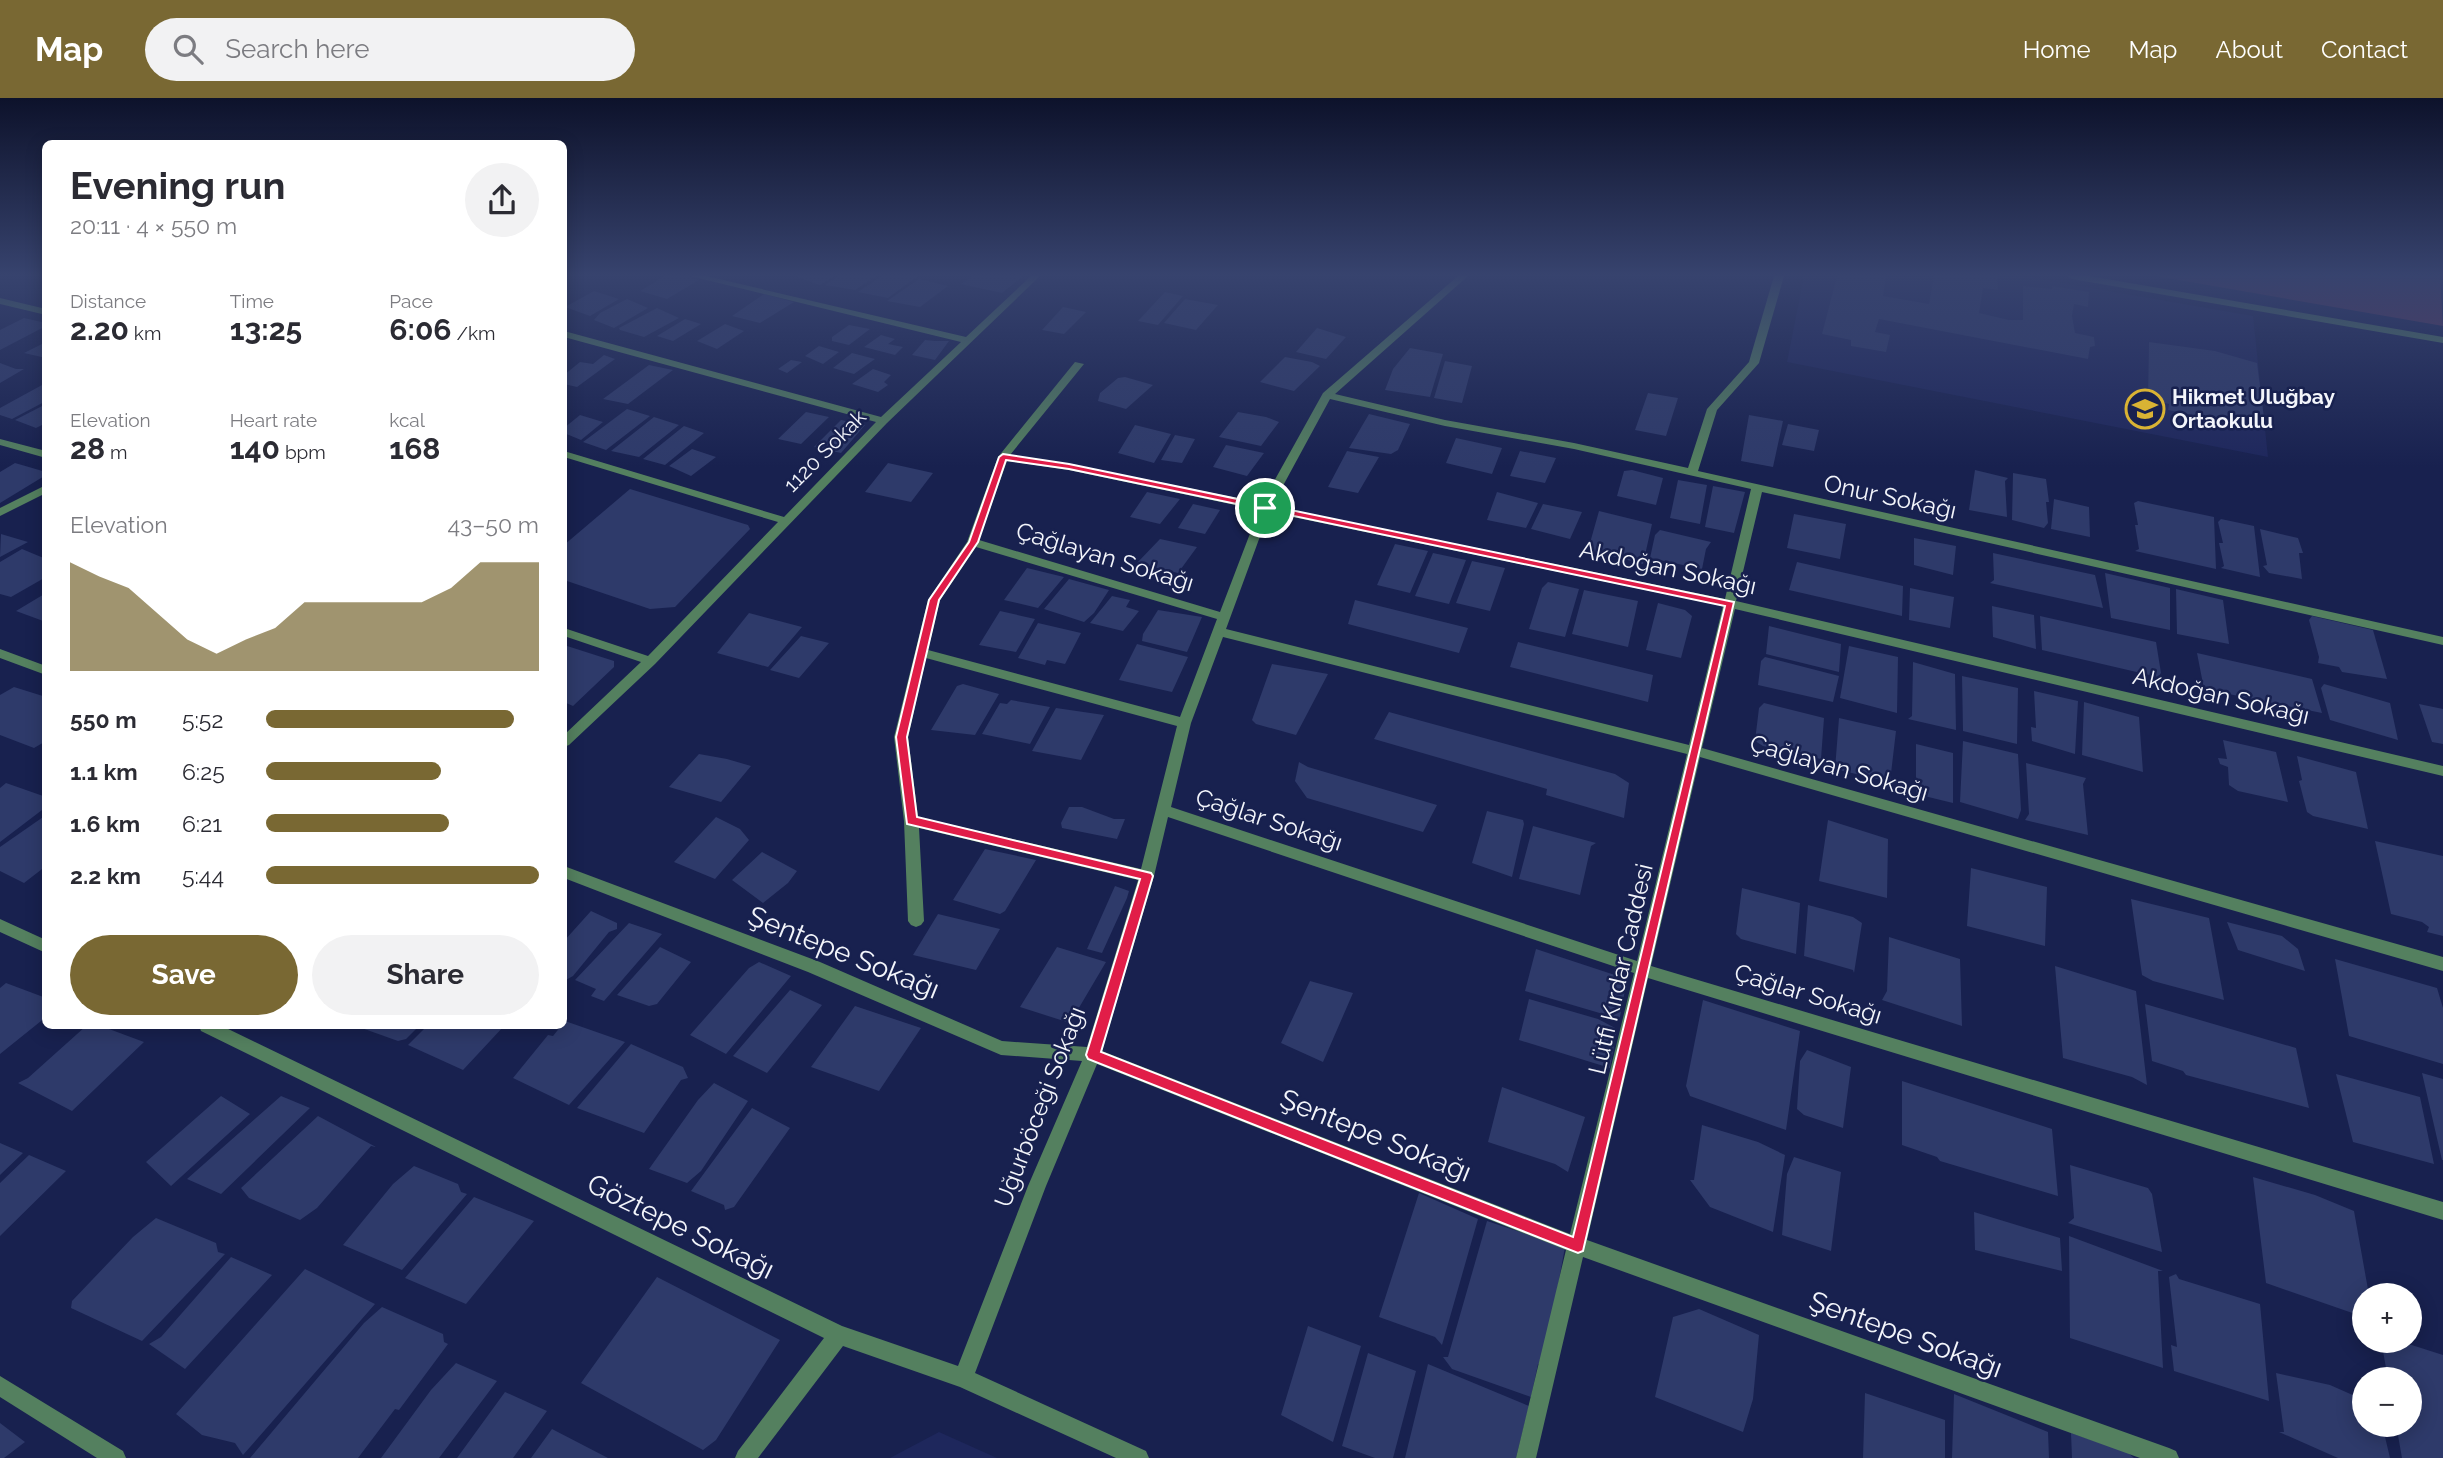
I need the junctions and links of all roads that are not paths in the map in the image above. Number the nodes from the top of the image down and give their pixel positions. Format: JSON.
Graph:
{"nodes":[{"id":1,"x":584,"y":339,"type":"edge"},
{"id":2,"x":1391,"y":339,"type":"edge"},
{"id":3,"x":1761,"y":339,"type":"edge"},
{"id":4,"x":966,"y":340,"type":"edge"},
{"id":5,"x":1079,"y":364,"type":"dead end"},
{"id":6,"x":1327,"y":395,"type":"junction"},
{"id":7,"x":883,"y":421,"type":"junction"},
{"id":8,"x":0,"y":442,"type":"edge"},
{"id":9,"x":42,"y":454,"type":"edge"},
{"id":10,"x":567,"y":455,"type":"edge"},
{"id":11,"x":1003,"y":457,"type":"junction"},
{"id":12,"x":1692,"y":473,"type":"junction"},
{"id":13,"x":1757,"y":489,"type":"junction"},
{"id":14,"x":42,"y":490,"type":"edge"},
{"id":15,"x":1265,"y":508,"type":"junction"},
{"id":16,"x":0,"y":513,"type":"edge"},
{"id":17,"x":783,"y":520,"type":"junction"},
{"id":18,"x":973,"y":542,"type":"junction"},
{"id":19,"x":1731,"y":604,"type":"junction"},
{"id":20,"x":1223,"y":617,"type":"junction"},
{"id":21,"x":1219,"y":632,"type":"junction"},
{"id":22,"x":567,"y":633,"type":"edge"},
{"id":23,"x":2443,"y":641,"type":"edge"},
{"id":24,"x":0,"y":653,"type":"edge"},
{"id":25,"x":922,"y":653,"type":"junction"},
{"id":26,"x":650,"y":661,"type":"junction"},
{"id":27,"x":42,"y":669,"type":"edge"},
{"id":28,"x":1184,"y":723,"type":"junction"},
{"id":29,"x":567,"y":738,"type":"edge"},
{"id":30,"x":1695,"y":751,"type":"junction"},
{"id":31,"x":2443,"y":771,"type":"edge"},
{"id":32,"x":1163,"y":810,"type":"junction"},
{"id":33,"x":911,"y":821,"type":"junction"},
{"id":34,"x":567,"y":874,"type":"edge"},
{"id":35,"x":1147,"y":876,"type":"junction"},
{"id":36,"x":916,"y":920,"type":"dead end"},
{"id":37,"x":0,"y":925,"type":"edge"},
{"id":38,"x":42,"y":945,"type":"edge"},
{"id":39,"x":2443,"y":964,"type":"edge"},
{"id":40,"x":1644,"y":970,"type":"junction"},
{"id":41,"x":213,"y":1029,"type":"edge"},
{"id":42,"x":1093,"y":1055,"type":"junction"},
{"id":43,"x":2443,"y":1211,"type":"edge"},
{"id":44,"x":1578,"y":1246,"type":"junction"},
{"id":45,"x":839,"y":1335,"type":"junction"},
{"id":46,"x":963,"y":1378,"type":"junction"},
{"id":47,"x":0,"y":1386,"type":"edge"},
{"id":48,"x":116,"y":1458,"type":"edge"},
{"id":49,"x":745,"y":1458,"type":"edge"},
{"id":50,"x":1139,"y":1458,"type":"edge"},
{"id":51,"x":1526,"y":1458,"type":"edge"},
{"id":52,"x":2169,"y":1458,"type":"edge"}],
"edges":[{"from":1,"to":7,"type":"street"},
{"from":2,"to":6,"type":"street","name":"Uğurböceği Sokağı"},
{"from":3,"to":12,"type":"street"},
{"from":4,"to":7,"type":"street","name":"1120 Sokak"},
{"from":5,"to":11,"type":"street"},
{"from":6,"to":12,"type":"street","name":"Onur Sokağı"},
{"from":6,"to":15,"type":"street","name":"Uğurböceği Sokağı"},
{"from":7,"to":17,"type":"street","name":"1120 Sokak"},
{"from":8,"to":9,"type":"street"},
{"from":10,"to":17,"type":"street"},
{"from":11,"to":15,"type":"street","name":"Akdoğan Sokağı"},
{"from":11,"to":18,"type":"street"},
{"from":12,"to":13,"type":"street","name":"Onur Sokağı"},
{"from":13,"to":19,"type":"street","name":"Lütfi Kırdar Caddesi"},
{"from":13,"to":23,"type":"street","name":"Onur Sokağı"},
{"from":14,"to":16,"type":"street"},
{"from":15,"to":19,"type":"street","name":"Akdoğan Sokağı"},
{"from":15,"to":20,"type":"street","name":"Uğurböceği Sokağı"},
{"from":17,"to":26,"type":"street","name":"1120 Sokak"},
{"from":18,"to":20,"type":"street","name":"Çağlayan Sokağı"},
{"from":18,"to":25,"type":"street"},
{"from":19,"to":30,"type":"street","name":"Lütfi Kırdar Caddesi"},
{"from":19,"to":31,"type":"street","name":"Akdoğan Sokağı"},
{"from":20,"to":21,"type":"street","name":"Uğurböceği Sokağı"},
{"from":21,"to":28,"type":"street","name":"Uğurböceği Sokağı"},
{"from":21,"to":30,"type":"street","name":"Çağlayan Sokağı"},
{"from":22,"to":26,"type":"street"},
{"from":24,"to":27,"type":"street"},
{"from":25,"to":28,"type":"street"},
{"from":25,"to":33,"type":"street"},
{"from":26,"to":29,"type":"street","name":"1120 Sokak"},
{"from":28,"to":32,"type":"street","name":"Uğurböceği Sokağı"},
{"from":30,"to":39,"type":"street","name":"Çağlayan Sokağı"},
{"from":30,"to":40,"type":"street","name":"Lütfi Kırdar Caddesi"},
{"from":32,"to":35,"type":"street","name":"Uğurböceği Sokağı"},
{"from":32,"to":40,"type":"street","name":"Çağlar Sokağı"},
{"from":33,"to":35,"type":"street"},
{"from":33,"to":36,"type":"street"},
{"from":34,"to":42,"type":"street","name":"Şentepe Sokağı"},
{"from":35,"to":42,"type":"street","name":"Uğurböceği Sokağı"},
{"from":37,"to":38,"type":"street"},
{"from":40,"to":43,"type":"street","name":"Çağlar Sokağı"},
{"from":40,"to":44,"type":"street","name":"Lütfi Kırdar Caddesi"},
{"from":41,"to":45,"type":"street","name":"Göztepe Sokağı"},
{"from":42,"to":44,"type":"street","name":"Şentepe Sokağı"},
{"from":42,"to":46,"type":"street","name":"Uğurböceği Sokağı"},
{"from":44,"to":51,"type":"street","name":"Lütfi Kırdar Caddesi"},
{"from":44,"to":52,"type":"street","name":"Şentepe Sokağı"},
{"from":45,"to":46,"type":"street","name":"Göztepe Sokağı"},
{"from":45,"to":49,"type":"street"},
{"from":46,"to":50,"type":"street","name":"Göztepe Sokağı"},
{"from":47,"to":48,"type":"street"}]}
